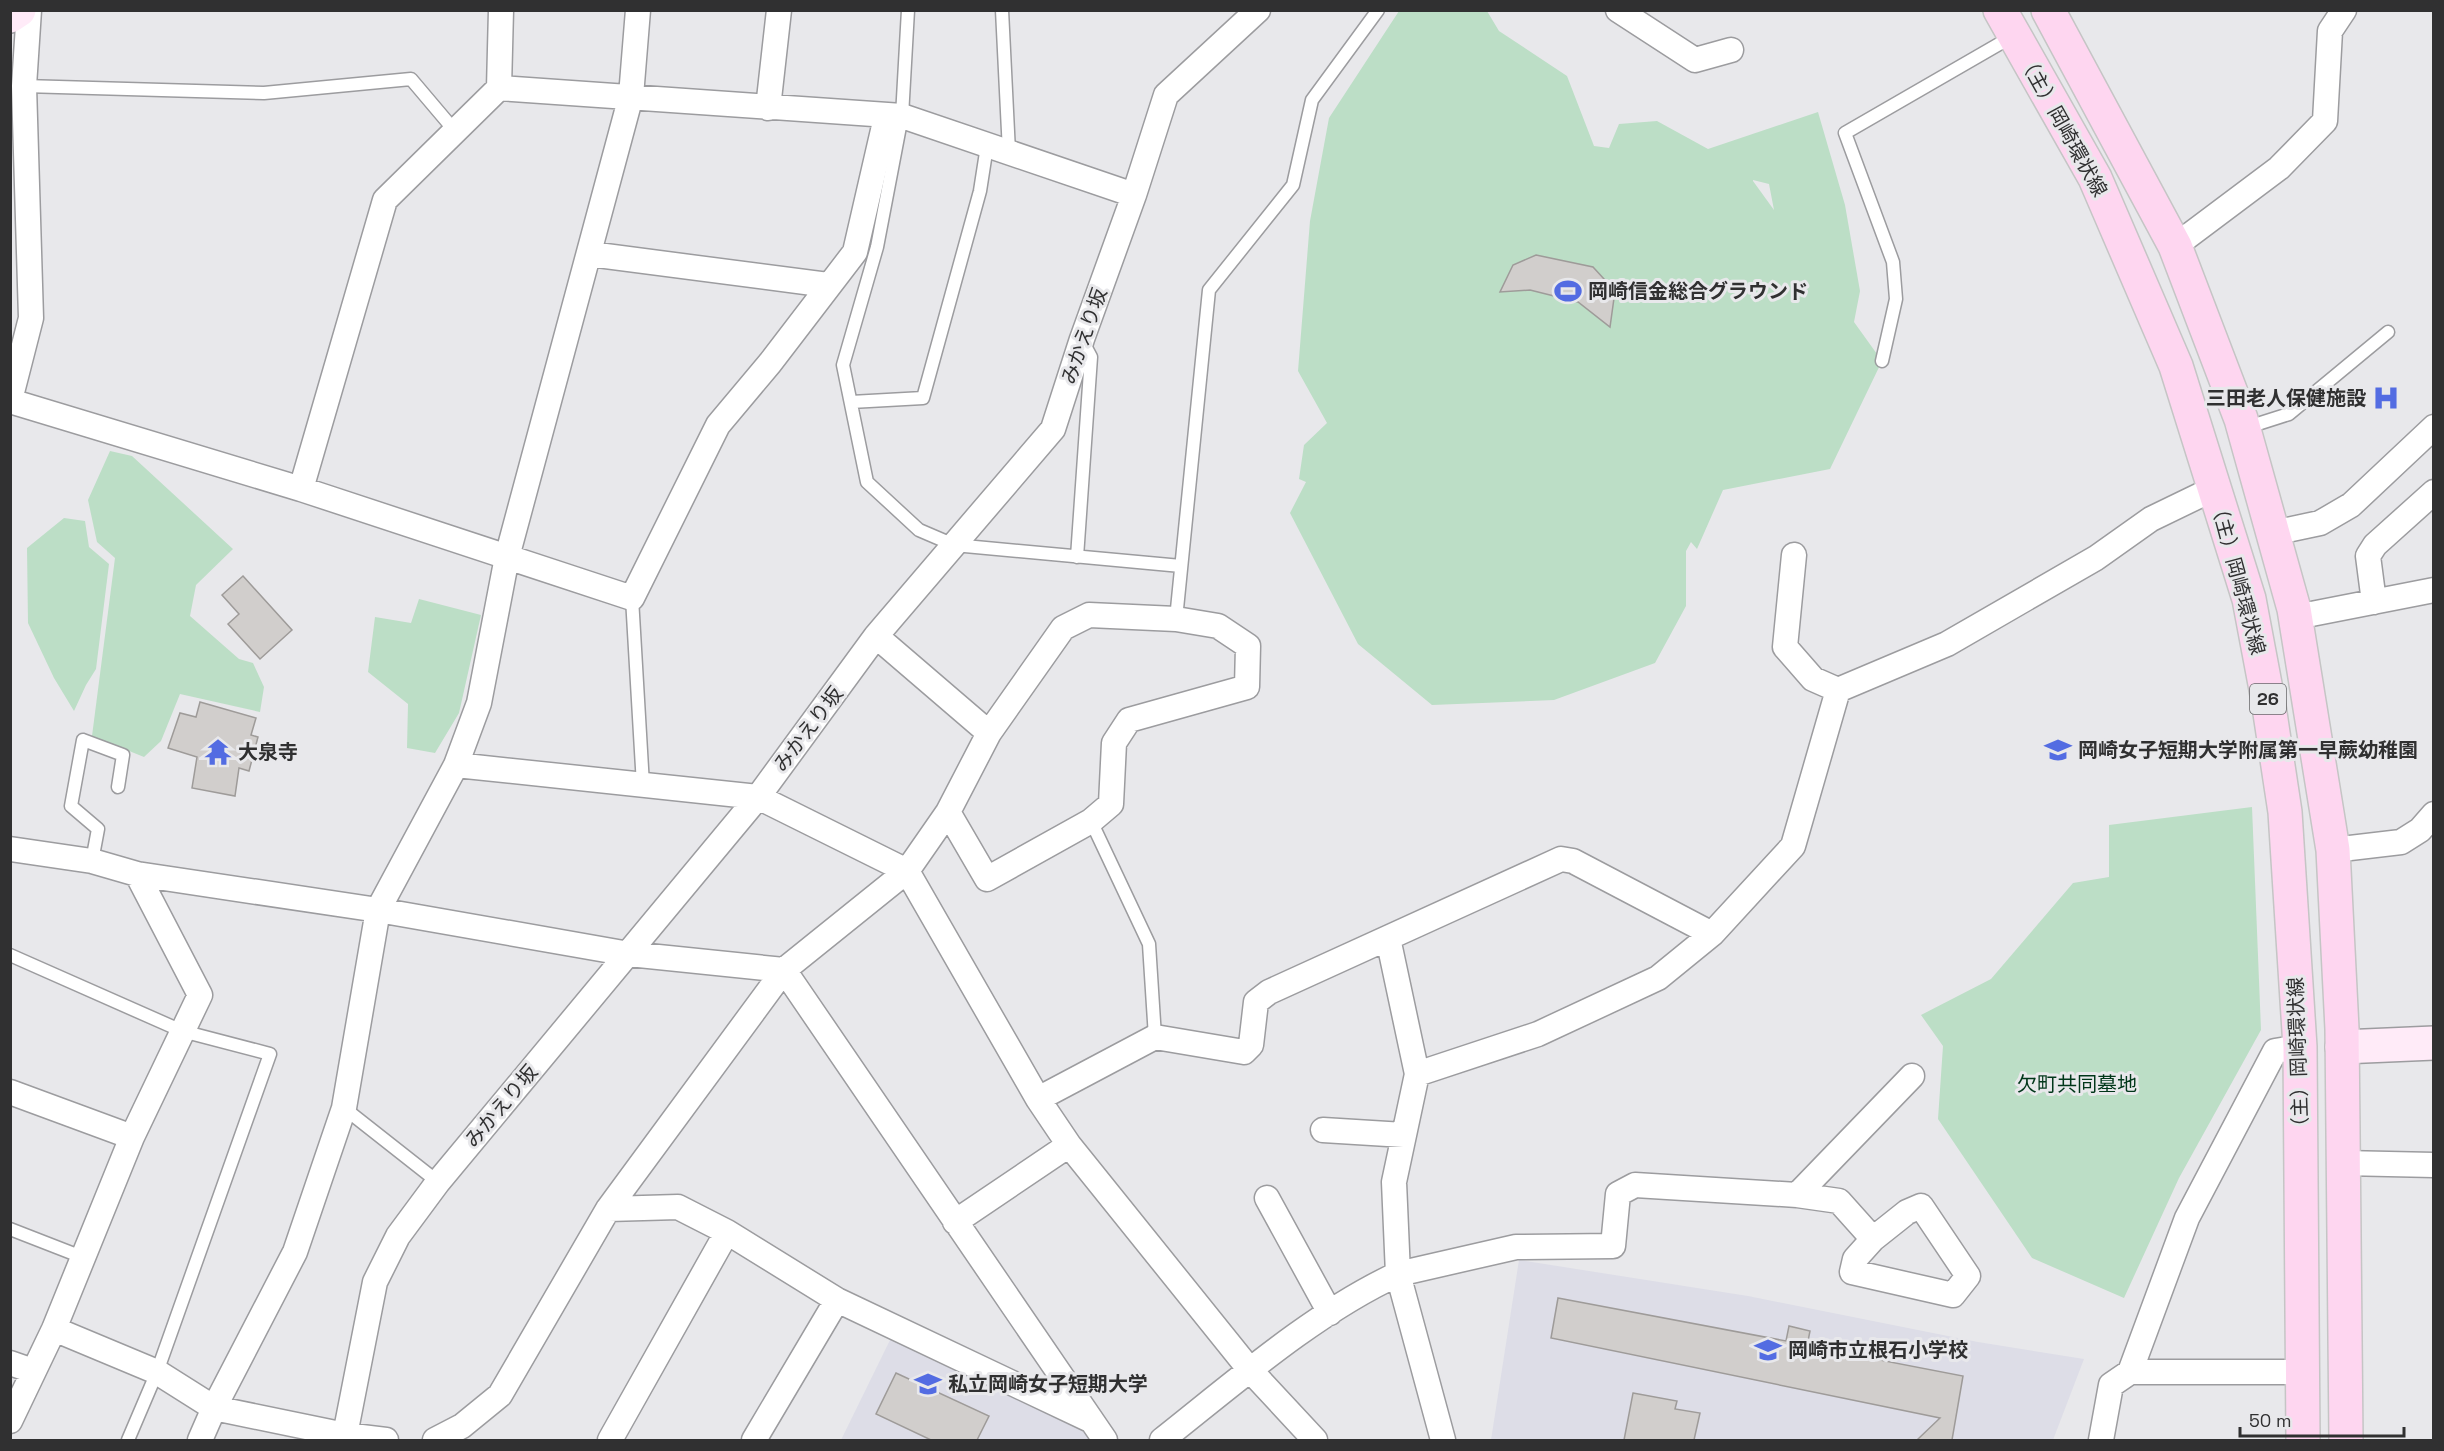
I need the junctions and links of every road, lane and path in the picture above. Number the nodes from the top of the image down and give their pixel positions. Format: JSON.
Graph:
{"nodes":[{"id":1,"x":19,"y":10,"type":"edge"},
{"id":2,"x":29,"y":10,"type":"edge"},
{"id":3,"x":501,"y":10,"type":"edge"},
{"id":4,"x":638,"y":10,"type":"edge"},
{"id":5,"x":779,"y":10,"type":"edge"},
{"id":6,"x":908,"y":10,"type":"edge"},
{"id":7,"x":1002,"y":10,"type":"edge"},
{"id":8,"x":1258,"y":10,"type":"edge"},
{"id":9,"x":1378,"y":10,"type":"edge"},
{"id":10,"x":1618,"y":10,"type":"edge"},
{"id":11,"x":2048,"y":10,"type":"edge"},
{"id":12,"x":2344,"y":10,"type":"edge"},
{"id":13,"x":10,"y":16,"type":"edge"},
{"id":14,"x":2007,"y":23,"type":"edge"},
{"id":15,"x":1731,"y":51,"type":"dead end"},
{"id":16,"x":24,"y":86,"type":"junction"},
{"id":17,"x":499,"y":88,"type":"junction"},
{"id":18,"x":632,"y":96,"type":"junction"},
{"id":19,"x":768,"y":108,"type":"junction"},
{"id":20,"x":902,"y":116,"type":"junction"},
{"id":21,"x":455,"y":131,"type":"junction"},
{"id":22,"x":998,"y":149,"type":"junction"},
{"id":23,"x":1134,"y":195,"type":"junction"},
{"id":24,"x":2175,"y":246,"type":"junction"},
{"id":25,"x":590,"y":254,"type":"junction"},
{"id":26,"x":828,"y":285,"type":"junction"},
{"id":27,"x":2388,"y":332,"type":"dead end"},
{"id":28,"x":1082,"y":339,"type":"junction"},
{"id":29,"x":1882,"y":361,"type":"dead end"},
{"id":30,"x":10,"y":400,"type":"edge"},
{"id":31,"x":851,"y":402,"type":"junction"},
{"id":32,"x":2433,"y":427,"type":"edge"},
{"id":33,"x":2244,"y":428,"type":"junction"},
{"id":34,"x":2215,"y":488,"type":"junction"},
{"id":35,"x":301,"y":489,"type":"junction"},
{"id":36,"x":2433,"y":492,"type":"edge"},
{"id":37,"x":2273,"y":533,"type":"junction"},
{"id":38,"x":954,"y":545,"type":"junction"},
{"id":39,"x":1794,"y":555,"type":"dead end"},
{"id":40,"x":1077,"y":556,"type":"junction"},
{"id":41,"x":507,"y":557,"type":"junction"},
{"id":42,"x":1181,"y":566,"type":"junction"},
{"id":43,"x":2433,"y":590,"type":"edge"},
{"id":44,"x":632,"y":598,"type":"junction"},
{"id":45,"x":2374,"y":602,"type":"junction"},
{"id":46,"x":2296,"y":617,"type":"junction"},
{"id":47,"x":1176,"y":619,"type":"junction"},
{"id":48,"x":876,"y":636,"type":"junction"},
{"id":49,"x":1838,"y":690,"type":"junction"},
{"id":50,"x":989,"y":734,"type":"junction"},
{"id":51,"x":456,"y":765,"type":"junction"},
{"id":52,"x":643,"y":785,"type":"junction"},
{"id":53,"x":118,"y":787,"type":"dead end"},
{"id":54,"x":758,"y":797,"type":"junction"},
{"id":55,"x":948,"y":812,"type":"junction"},
{"id":56,"x":2433,"y":814,"type":"edge"},
{"id":57,"x":1090,"y":821,"type":"junction"},
{"id":58,"x":10,"y":849,"type":"edge"},
{"id":59,"x":2333,"y":850,"type":"junction"},
{"id":60,"x":92,"y":861,"type":"junction"},
{"id":61,"x":907,"y":871,"type":"junction"},
{"id":62,"x":137,"y":874,"type":"junction"},
{"id":63,"x":378,"y":910,"type":"junction"},
{"id":64,"x":1712,"y":934,"type":"junction"},
{"id":65,"x":1388,"y":938,"type":"junction"},
{"id":66,"x":629,"y":954,"type":"junction"},
{"id":67,"x":10,"y":956,"type":"edge"},
{"id":68,"x":784,"y":970,"type":"junction"},
{"id":69,"x":182,"y":1031,"type":"junction"},
{"id":70,"x":1155,"y":1037,"type":"junction"},
{"id":71,"x":2433,"y":1043,"type":"edge"},
{"id":72,"x":2300,"y":1047,"type":"junction"},
{"id":73,"x":2342,"y":1047,"type":"junction"},
{"id":74,"x":1418,"y":1074,"type":"junction"},
{"id":75,"x":1912,"y":1076,"type":"dead end"},
{"id":76,"x":10,"y":1092,"type":"edge"},
{"id":77,"x":1038,"y":1099,"type":"junction"},
{"id":78,"x":344,"y":1108,"type":"junction"},
{"id":79,"x":1323,"y":1130,"type":"dead end"},
{"id":80,"x":1404,"y":1135,"type":"junction"},
{"id":81,"x":132,"y":1137,"type":"junction"},
{"id":82,"x":1069,"y":1145,"type":"junction"},
{"id":83,"x":2343,"y":1162,"type":"junction"},
{"id":84,"x":2433,"y":1165,"type":"edge"},
{"id":85,"x":438,"y":1182,"type":"junction"},
{"id":86,"x":1797,"y":1194,"type":"junction"},
{"id":87,"x":1267,"y":1198,"type":"dead end"},
{"id":88,"x":608,"y":1209,"type":"junction"},
{"id":89,"x":955,"y":1222,"type":"junction"},
{"id":90,"x":10,"y":1229,"type":"edge"},
{"id":91,"x":727,"y":1232,"type":"junction"},
{"id":92,"x":1873,"y":1239,"type":"junction"},
{"id":93,"x":82,"y":1257,"type":"junction"},
{"id":94,"x":1398,"y":1274,"type":"junction"},
{"id":95,"x":837,"y":1300,"type":"junction"},
{"id":96,"x":1330,"y":1313,"type":"junction"},
{"id":97,"x":54,"y":1329,"type":"junction"},
{"id":98,"x":22,"y":1367,"type":"edge"},
{"id":99,"x":1250,"y":1370,"type":"junction"},
{"id":100,"x":157,"y":1372,"type":"junction"},
{"id":101,"x":2130,"y":1372,"type":"junction"},
{"id":102,"x":2302,"y":1372,"type":"junction"},
{"id":103,"x":214,"y":1408,"type":"junction"},
{"id":104,"x":10,"y":1420,"type":"edge"},
{"id":105,"x":1090,"y":1420,"type":"junction"},
{"id":106,"x":345,"y":1438,"type":"edge"},
{"id":107,"x":128,"y":1440,"type":"edge"},
{"id":108,"x":200,"y":1440,"type":"edge"},
{"id":109,"x":386,"y":1440,"type":"edge"},
{"id":110,"x":435,"y":1440,"type":"edge"},
{"id":111,"x":610,"y":1440,"type":"edge"},
{"id":112,"x":754,"y":1440,"type":"edge"},
{"id":113,"x":1105,"y":1440,"type":"edge"},
{"id":114,"x":1162,"y":1440,"type":"edge"},
{"id":115,"x":1314,"y":1440,"type":"edge"},
{"id":116,"x":1443,"y":1440,"type":"edge"},
{"id":117,"x":2101,"y":1440,"type":"edge"},
{"id":118,"x":2303,"y":1440,"type":"edge"},
{"id":119,"x":2346,"y":1440,"type":"edge"}],
"edges":[{"from":1,"to":13,"type":"street"},
{"from":2,"to":16,"type":"street"},
{"from":3,"to":17,"type":"street"},
{"from":4,"to":18,"type":"street"},
{"from":5,"to":19,"type":"street"},
{"from":6,"to":20,"type":"lane"},
{"from":7,"to":22,"type":"lane"},
{"from":8,"to":23,"type":"street","name":"みかえり坂"},
{"from":9,"to":42,"type":"lane"},
{"from":10,"to":15,"type":"street"},
{"from":11,"to":24,"type":"main road","name":"（主）岡崎環状線","number":"26"},
{"from":12,"to":24,"type":"street"},
{"from":14,"to":29,"type":"lane"},
{"from":14,"to":34,"type":"main road","name":"（主）岡崎環状線","number":"26"},
{"from":16,"to":21,"type":"lane"},
{"from":16,"to":30,"type":"street"},
{"from":17,"to":18,"type":"street"},
{"from":17,"to":21,"type":"street"},
{"from":18,"to":19,"type":"street"},
{"from":18,"to":25,"type":"street"},
{"from":19,"to":20,"type":"street"},
{"from":20,"to":22,"type":"street"},
{"from":20,"to":26,"type":"street"},
{"from":20,"to":31,"type":"lane"},
{"from":21,"to":35,"type":"street"},
{"from":22,"to":23,"type":"street"},
{"from":22,"to":31,"type":"lane"},
{"from":23,"to":28,"type":"street","name":"みかえり坂"},
{"from":24,"to":33,"type":"main road","name":"（主）岡崎環状線","number":"26"},
{"from":25,"to":26,"type":"street"},
{"from":25,"to":41,"type":"street"},
{"from":26,"to":44,"type":"street"},
{"from":27,"to":33,"type":"lane"},
{"from":28,"to":38,"type":"street","name":"みかえり坂"},
{"from":28,"to":40,"type":"lane"},
{"from":30,"to":35,"type":"street"},
{"from":31,"to":38,"type":"lane"},
{"from":32,"to":37,"type":"street"},
{"from":33,"to":37,"type":"main road","name":"（主）岡崎環状線","number":"26"},
{"from":34,"to":49,"type":"street"},
{"from":34,"to":72,"type":"main road","name":"（主）岡崎環状線","number":"26"},
{"from":35,"to":41,"type":"street"},
{"from":36,"to":45,"type":"street"},
{"from":37,"to":46,"type":"main road","name":"（主）岡崎環状線","number":"26"},
{"from":38,"to":40,"type":"lane"},
{"from":38,"to":48,"type":"street","name":"みかえり坂"},
{"from":39,"to":49,"type":"street"},
{"from":40,"to":42,"type":"lane"},
{"from":41,"to":44,"type":"street"},
{"from":41,"to":51,"type":"street"},
{"from":42,"to":47,"type":"lane"},
{"from":43,"to":45,"type":"street"},
{"from":44,"to":52,"type":"lane"},
{"from":45,"to":46,"type":"street"},
{"from":46,"to":59,"type":"main road","name":"（主）岡崎環状線","number":"26"},
{"from":47,"to":50,"type":"street"},
{"from":47,"to":57,"type":"street"},
{"from":48,"to":50,"type":"street"},
{"from":48,"to":54,"type":"street","name":"みかえり坂"},
{"from":49,"to":64,"type":"street"},
{"from":50,"to":55,"type":"street"},
{"from":51,"to":52,"type":"street"},
{"from":51,"to":63,"type":"street"},
{"from":52,"to":54,"type":"street"},
{"from":53,"to":60,"type":"lane"},
{"from":54,"to":61,"type":"street"},
{"from":54,"to":66,"type":"street","name":"みかえり坂"},
{"from":55,"to":57,"type":"street"},
{"from":55,"to":61,"type":"street"},
{"from":56,"to":59,"type":"street"},
{"from":57,"to":70,"type":"lane"},
{"from":58,"to":60,"type":"street"},
{"from":59,"to":73,"type":"main road","name":"（主）岡崎環状線","number":"26"},
{"from":60,"to":62,"type":"street"},
{"from":61,"to":68,"type":"street"},
{"from":61,"to":77,"type":"street"},
{"from":62,"to":63,"type":"street"},
{"from":62,"to":69,"type":"street"},
{"from":63,"to":66,"type":"street"},
{"from":63,"to":78,"type":"street"},
{"from":64,"to":65,"type":"street"},
{"from":64,"to":74,"type":"street"},
{"from":65,"to":70,"type":"street"},
{"from":65,"to":74,"type":"street"},
{"from":66,"to":68,"type":"street"},
{"from":66,"to":85,"type":"street","name":"みかえり坂"},
{"from":67,"to":69,"type":"lane"},
{"from":68,"to":88,"type":"street"},
{"from":68,"to":89,"type":"street"},
{"from":69,"to":81,"type":"street"},
{"from":69,"to":100,"type":"lane"},
{"from":70,"to":77,"type":"street"},
{"from":71,"to":73,"type":"street"},
{"from":72,"to":101,"type":"street"},
{"from":72,"to":102,"type":"main road","name":"（主）岡崎環状線","number":"26"},
{"from":73,"to":83,"type":"main road","name":"（主）岡崎環状線","number":"26"},
{"from":74,"to":80,"type":"street"},
{"from":75,"to":86,"type":"street"},
{"from":76,"to":81,"type":"street"},
{"from":77,"to":82,"type":"street"},
{"from":78,"to":85,"type":"lane"},
{"from":78,"to":103,"type":"street"},
{"from":79,"to":80,"type":"street"},
{"from":80,"to":94,"type":"street"},
{"from":81,"to":93,"type":"street"},
{"from":82,"to":89,"type":"street"},
{"from":82,"to":99,"type":"street"},
{"from":83,"to":84,"type":"street"},
{"from":83,"to":119,"type":"main road","name":"（主）岡崎環状線","number":"26"},
{"from":85,"to":106,"type":"street","name":"みかえり坂"},
{"from":86,"to":92,"type":"street"},
{"from":86,"to":94,"type":"street"},
{"from":87,"to":96,"type":"street"},
{"from":88,"to":91,"type":"street"},
{"from":88,"to":110,"type":"street"},
{"from":89,"to":105,"type":"street"},
{"from":90,"to":93,"type":"lane"},
{"from":91,"to":95,"type":"street"},
{"from":91,"to":111,"type":"street"},
{"from":92,"to":92,"type":"street"},
{"from":93,"to":97,"type":"street"},
{"from":94,"to":96,"type":"street"},
{"from":94,"to":116,"type":"street"},
{"from":95,"to":105,"type":"street"},
{"from":95,"to":112,"type":"street"},
{"from":96,"to":99,"type":"street"},
{"from":97,"to":98,"type":"street"},
{"from":97,"to":100,"type":"street"},
{"from":98,"to":104,"type":"street"},
{"from":99,"to":114,"type":"street"},
{"from":99,"to":115,"type":"street"},
{"from":100,"to":103,"type":"street"},
{"from":100,"to":107,"type":"lane"},
{"from":101,"to":102,"type":"street"},
{"from":101,"to":117,"type":"street"},
{"from":102,"to":118,"type":"main road","name":"（主）岡崎環状線","number":"26"},
{"from":103,"to":106,"type":"street"},
{"from":103,"to":108,"type":"street"},
{"from":105,"to":113,"type":"street"},
{"from":106,"to":109,"type":"street"}]}
